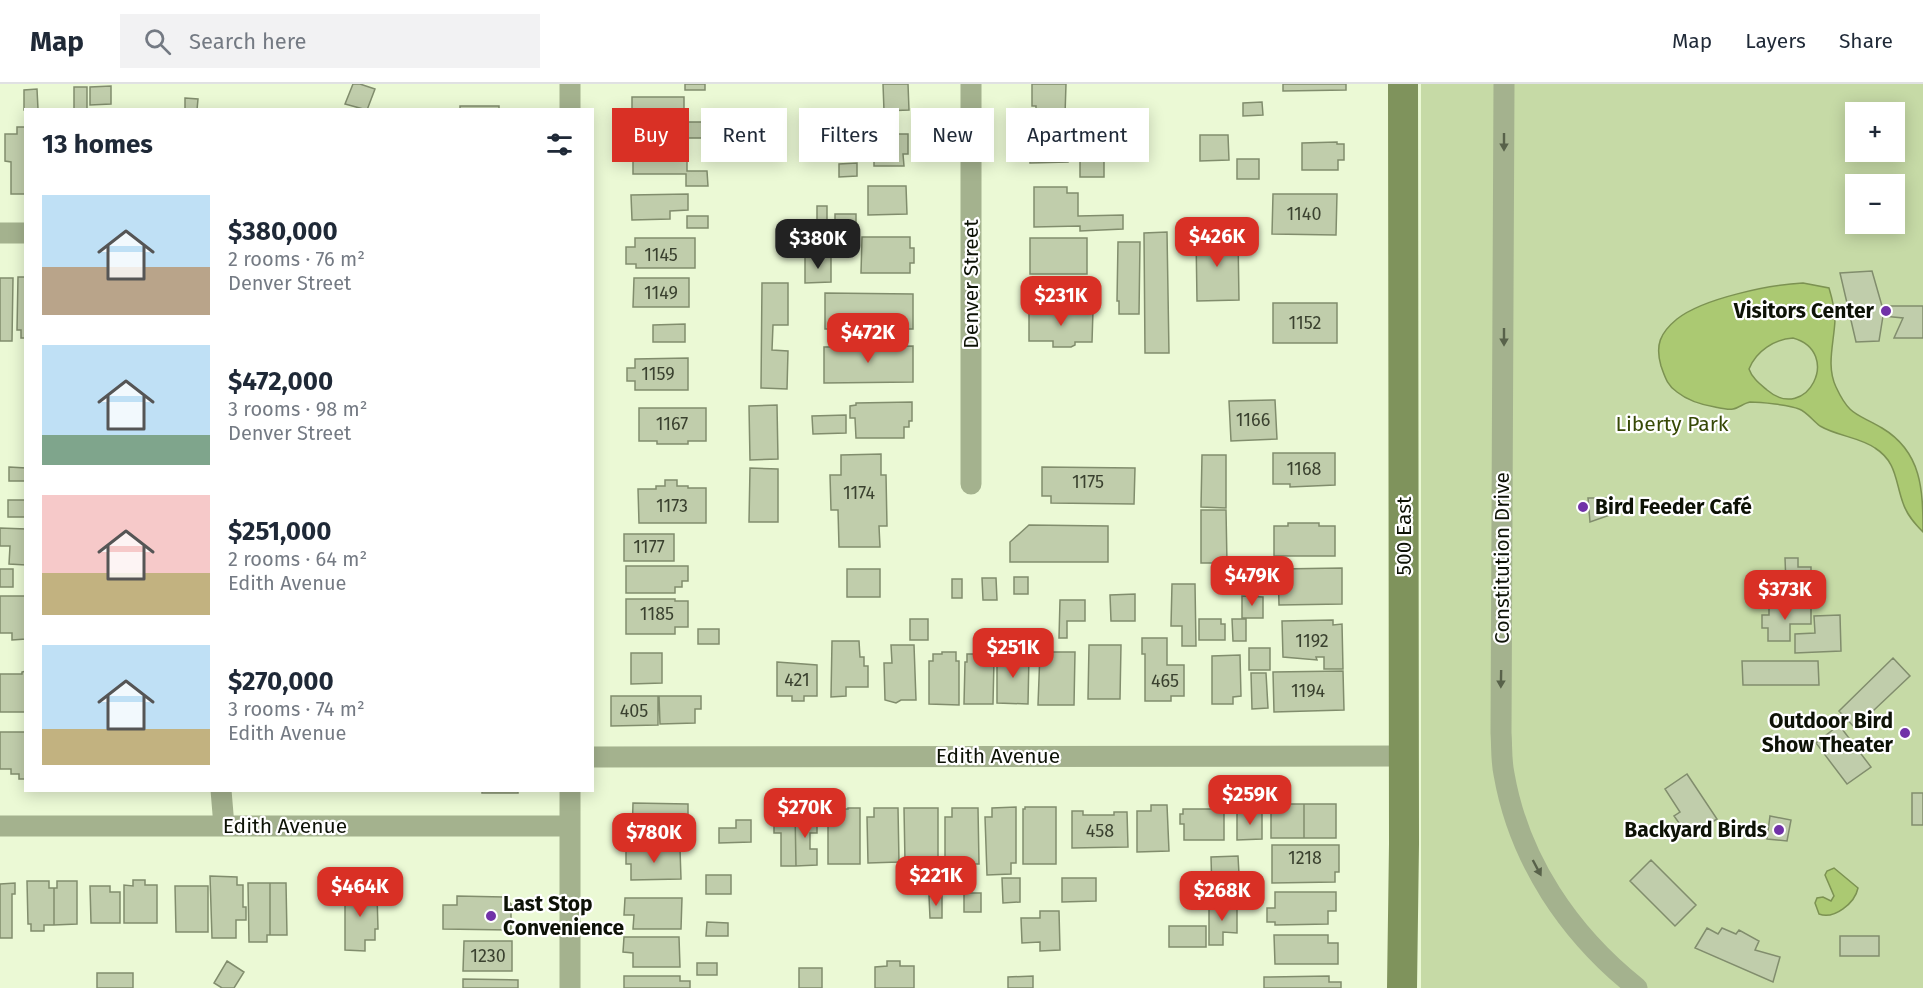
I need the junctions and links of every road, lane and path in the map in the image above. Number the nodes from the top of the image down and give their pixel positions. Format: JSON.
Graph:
{"nodes":[{"id":1,"x":570,"y":84,"type":"edge"},
{"id":2,"x":971,"y":84,"type":"edge"},
{"id":3,"x":1403,"y":84,"type":"edge"},
{"id":4,"x":1504,"y":84,"type":"edge"},
{"id":5,"x":570,"y":108,"type":"edge"},
{"id":6,"x":0,"y":233,"type":"edge"},
{"id":7,"x":24,"y":233,"type":"edge"},
{"id":8,"x":971,"y":484,"type":"dead end"},
{"id":9,"x":594,"y":756,"type":"edge"},
{"id":10,"x":1404,"y":756,"type":"junction"},
{"id":11,"x":221,"y":792,"type":"edge"},
{"id":12,"x":570,"y":792,"type":"edge"},
{"id":13,"x":0,"y":826,"type":"edge"},
{"id":14,"x":224,"y":826,"type":"junction"},
{"id":15,"x":570,"y":826,"type":"junction"},
{"id":16,"x":570,"y":988,"type":"edge"},
{"id":17,"x":1402,"y":988,"type":"edge"},
{"id":18,"x":1637,"y":988,"type":"edge"}],
"edges":[{"from":1,"to":5,"type":"street"},
{"from":2,"to":8,"type":"street","name":"Denver Street"},
{"from":3,"to":10,"type":"street","name":"500 East"},
{"from":4,"to":18,"type":"street","name":"Constitution Drive","one_way":true},
{"from":6,"to":7,"type":"street"},
{"from":9,"to":10,"type":"street","name":"Edith Avenue"},
{"from":10,"to":17,"type":"street","name":"500 East"},
{"from":11,"to":14,"type":"street"},
{"from":12,"to":15,"type":"street"},
{"from":13,"to":14,"type":"street","name":"Edith Avenue"},
{"from":14,"to":15,"type":"street","name":"Edith Avenue"},
{"from":15,"to":16,"type":"street"}]}
